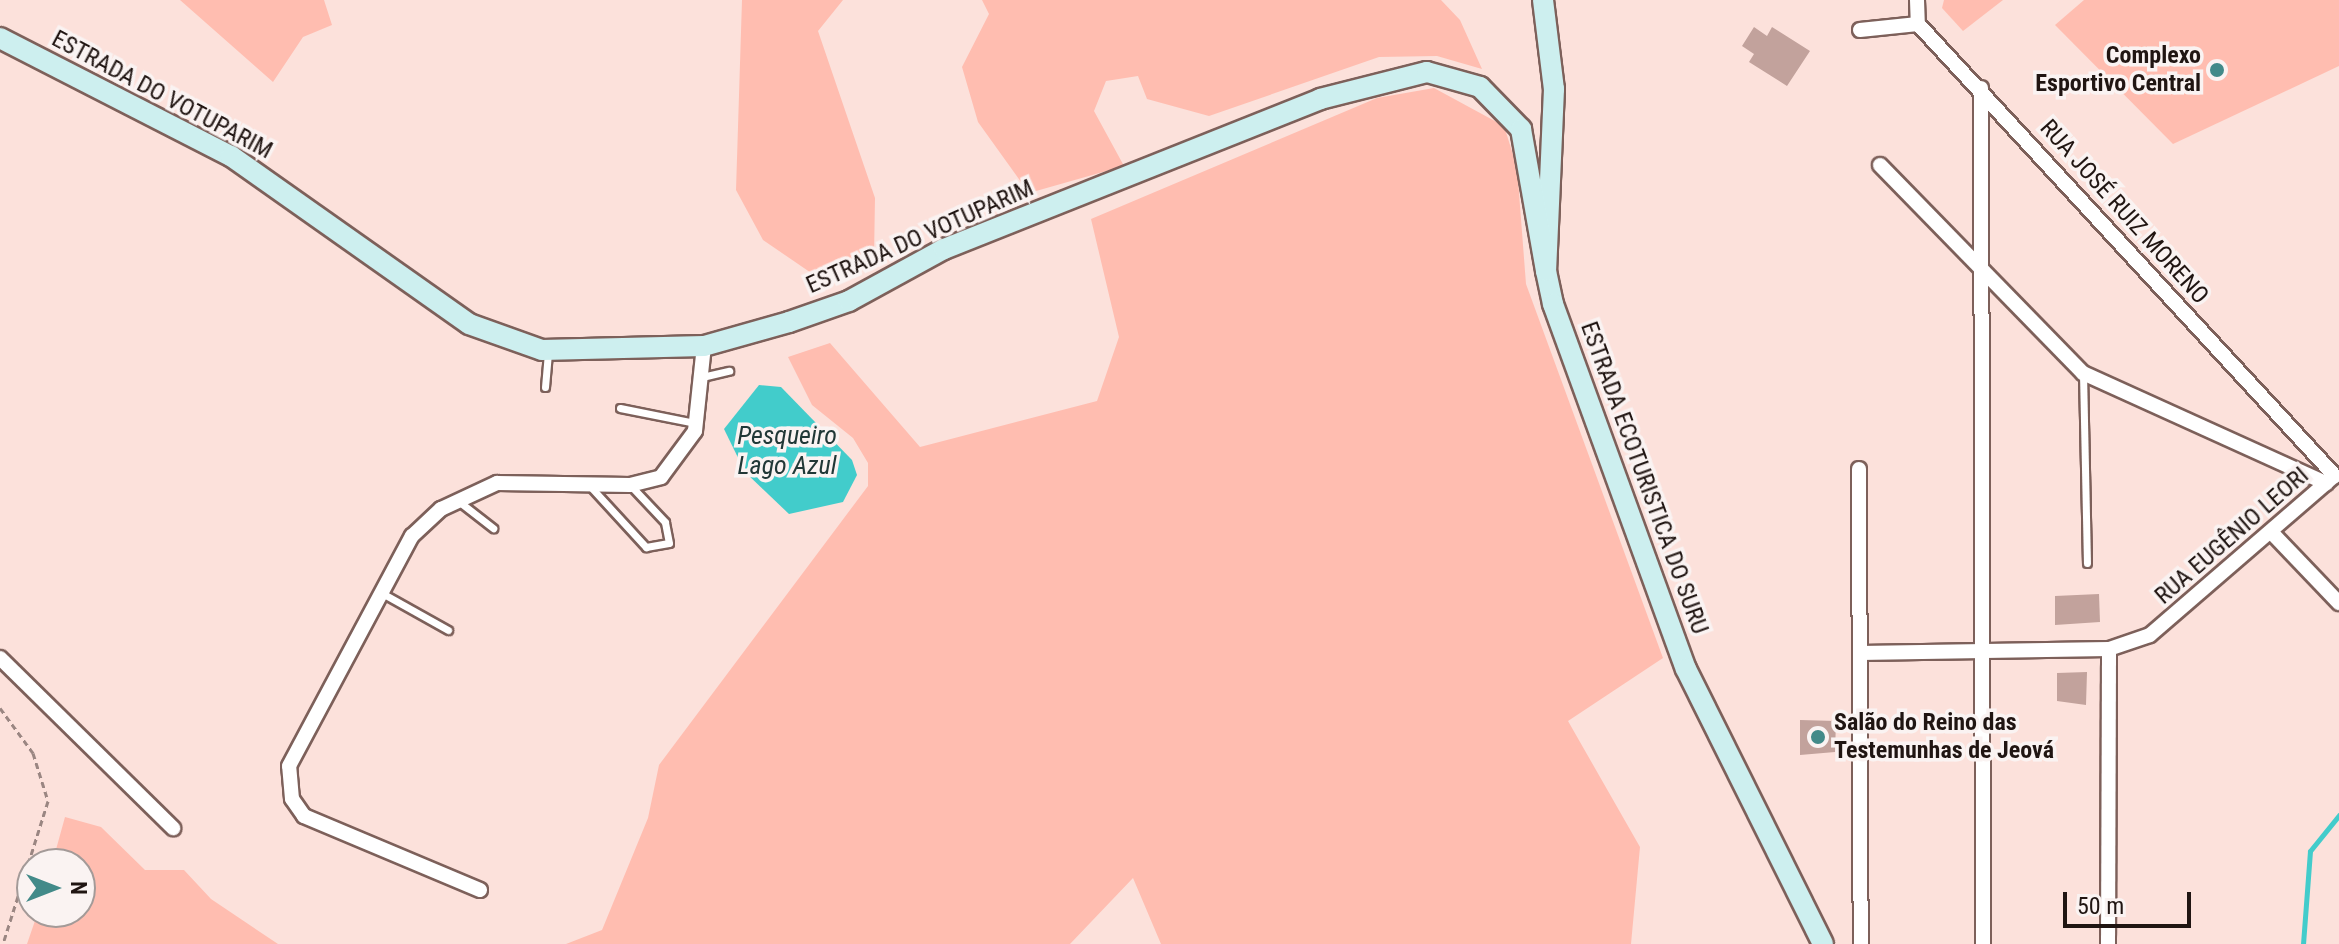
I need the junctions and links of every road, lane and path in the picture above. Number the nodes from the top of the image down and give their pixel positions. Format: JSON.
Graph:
{"nodes":[{"id":1,"x":1543,"y":0,"type":"edge"},
{"id":2,"x":1917,"y":0,"type":"edge"},
{"id":3,"x":1918,"y":24,"type":"junction"},
{"id":4,"x":1860,"y":30,"type":"dead end"},
{"id":5,"x":0,"y":38,"type":"edge"},
{"id":6,"x":1981,"y":88,"type":"junction"},
{"id":7,"x":1880,"y":165,"type":"dead end"},
{"id":8,"x":1546,"y":271,"type":"junction"},
{"id":9,"x":1982,"y":274,"type":"junction"},
{"id":10,"x":704,"y":346,"type":"junction"},
{"id":11,"x":549,"y":351,"type":"junction"},
{"id":12,"x":729,"y":371,"type":"dead end"},
{"id":13,"x":2083,"y":373,"type":"junction"},
{"id":14,"x":702,"y":377,"type":"junction"},
{"id":15,"x":545,"y":387,"type":"dead end"},
{"id":16,"x":620,"y":408,"type":"dead end"},
{"id":17,"x":696,"y":423,"type":"junction"},
{"id":18,"x":1859,"y":469,"type":"dead end"},
{"id":19,"x":2333,"y":477,"type":"edge"},
{"id":20,"x":586,"y":483,"type":"junction"},
{"id":21,"x":630,"y":485,"type":"junction"},
{"id":22,"x":457,"y":500,"type":"junction"},
{"id":23,"x":493,"y":528,"type":"dead end"},
{"id":24,"x":2272,"y":533,"type":"junction"},
{"id":25,"x":2087,"y":563,"type":"dead end"},
{"id":26,"x":379,"y":592,"type":"junction"},
{"id":27,"x":2339,"y":603,"type":"edge"},
{"id":28,"x":448,"y":630,"type":"dead end"},
{"id":29,"x":2109,"y":649,"type":"junction"},
{"id":30,"x":1983,"y":651,"type":"junction"},
{"id":31,"x":1860,"y":653,"type":"junction"},
{"id":32,"x":0,"y":658,"type":"edge"},
{"id":33,"x":0,"y":708,"type":"edge"},
{"id":34,"x":173,"y":828,"type":"dead end"},
{"id":35,"x":480,"y":890,"type":"dead end"},
{"id":36,"x":3,"y":944,"type":"edge"},
{"id":37,"x":1823,"y":944,"type":"edge"},
{"id":38,"x":1861,"y":944,"type":"edge"},
{"id":39,"x":1983,"y":944,"type":"edge"},
{"id":40,"x":2108,"y":944,"type":"edge"}],
"edges":[{"from":1,"to":8,"type":"street","name":"ESTRADA ECOTURISTICA DO SURU"},
{"from":2,"to":3,"type":"street"},
{"from":3,"to":4,"type":"street"},
{"from":3,"to":6,"type":"street","name":"RUA JOSÉ RUIZ MORENO"},
{"from":5,"to":11,"type":"street","name":"ESTRADA DO VOTUPARIM"},
{"from":6,"to":9,"type":"street"},
{"from":6,"to":19,"type":"street","name":"RUA JOSÉ RUIZ MORENO"},
{"from":7,"to":9,"type":"street"},
{"from":8,"to":10,"type":"street","name":"ESTRADA DO VOTUPARIM"},
{"from":8,"to":37,"type":"street","name":"ESTRADA ECOTURISTICA DO SURU"},
{"from":9,"to":13,"type":"street"},
{"from":9,"to":30,"type":"street"},
{"from":10,"to":11,"type":"street","name":"ESTRADA DO VOTUPARIM"},
{"from":10,"to":14,"type":"street"},
{"from":11,"to":15,"type":"lane"},
{"from":12,"to":14,"type":"lane"},
{"from":13,"to":19,"type":"street"},
{"from":13,"to":25,"type":"lane"},
{"from":14,"to":17,"type":"street"},
{"from":16,"to":17,"type":"lane"},
{"from":17,"to":21,"type":"street"},
{"from":18,"to":31,"type":"street"},
{"from":19,"to":24,"type":"street","name":"RUA EUGÊNIO LEORI"},
{"from":20,"to":21,"type":"street"},
{"from":20,"to":21,"type":"lane"},
{"from":20,"to":22,"type":"street"},
{"from":22,"to":23,"type":"lane"},
{"from":22,"to":26,"type":"street"},
{"from":24,"to":27,"type":"street"},
{"from":24,"to":29,"type":"street","name":"RUA EUGÊNIO LEORI"},
{"from":26,"to":28,"type":"lane"},
{"from":26,"to":35,"type":"street"},
{"from":29,"to":30,"type":"street","name":"RUA EUGÊNIO LEORI"},
{"from":29,"to":40,"type":"street"},
{"from":30,"to":31,"type":"street","name":"RUA EUGÊNIO LEORI"},
{"from":30,"to":39,"type":"street"},
{"from":31,"to":38,"type":"street"},
{"from":32,"to":34,"type":"street"},
{"from":33,"to":36,"type":"path"}]}
